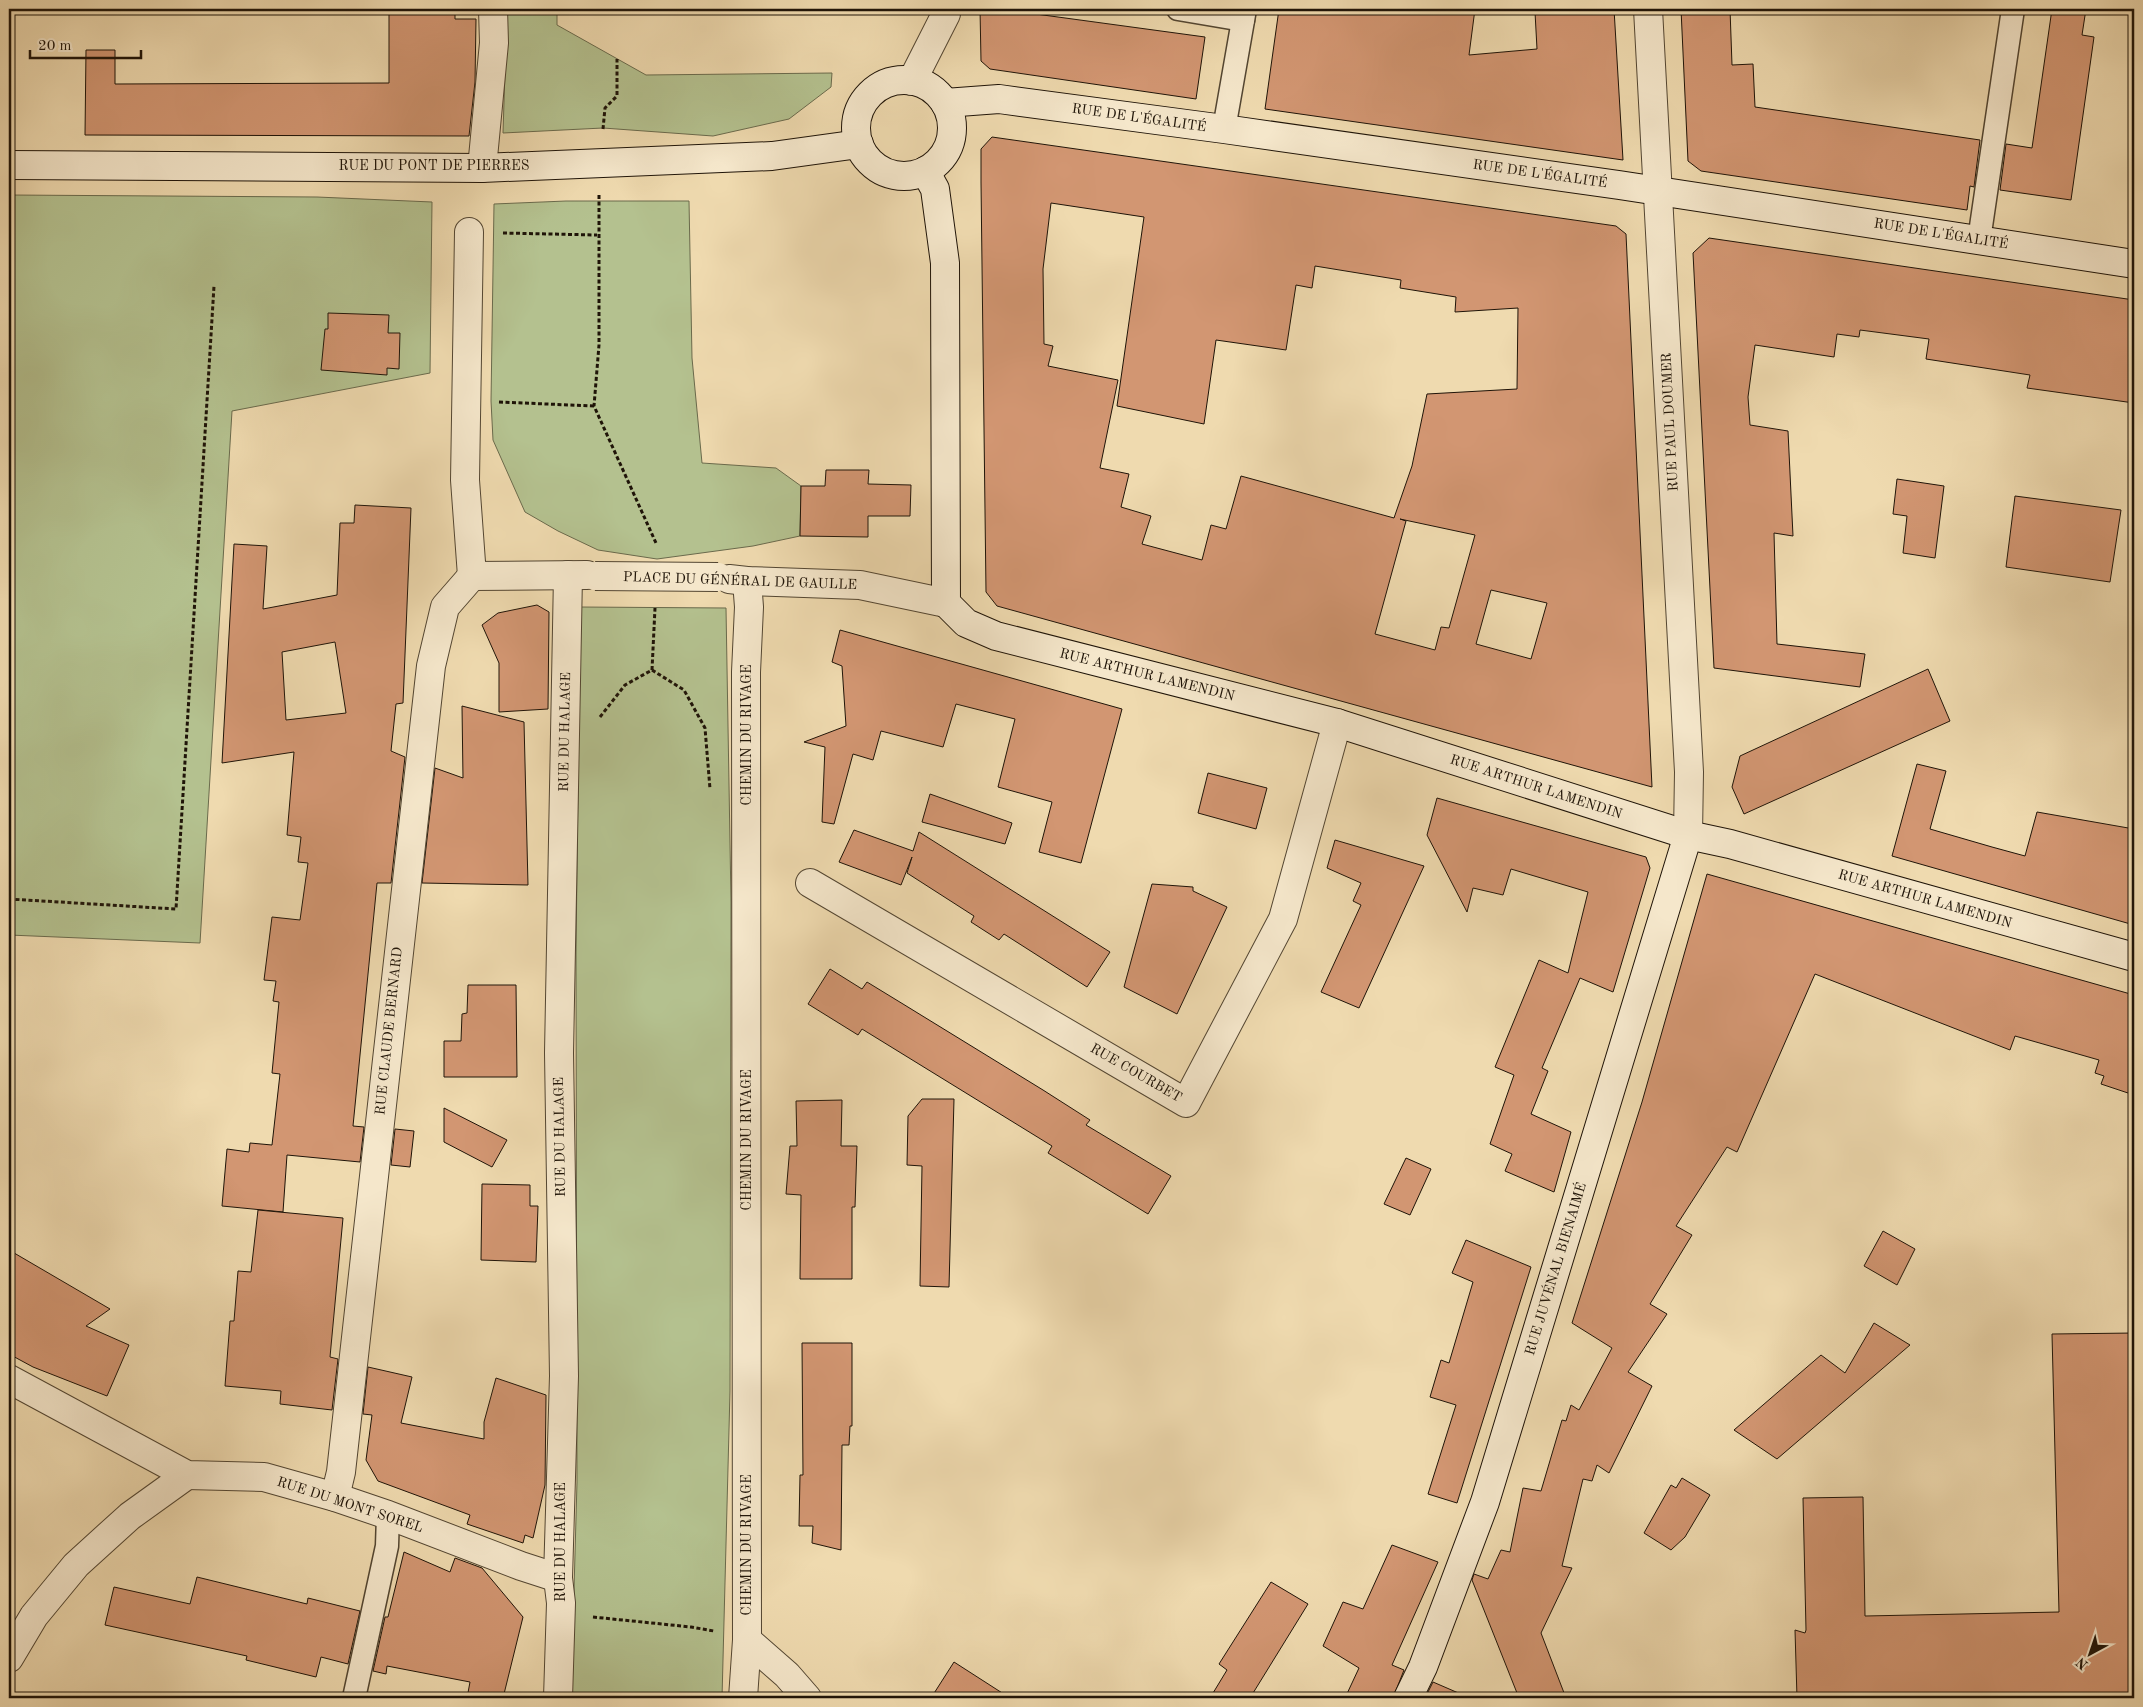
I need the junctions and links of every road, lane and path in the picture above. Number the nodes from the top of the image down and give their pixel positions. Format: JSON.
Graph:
{"nodes":[{"id":1,"x":493,"y":9,"type":"edge"},
{"id":2,"x":946,"y":9,"type":"edge"},
{"id":3,"x":1178,"y":9,"type":"edge"},
{"id":4,"x":1648,"y":9,"type":"edge"},
{"id":5,"x":2013,"y":9,"type":"edge"},
{"id":6,"x":1244,"y":14,"type":"edge"},
{"id":7,"x":618,"y":59,"type":"dead end"},
{"id":8,"x":912,"y":81,"type":"junction"},
{"id":9,"x":945,"y":103,"type":"junction"},
{"id":10,"x":1224,"y":129,"type":"junction"},
{"id":11,"x":859,"y":144,"type":"junction"},
{"id":12,"x":600,"y":163,"type":"junction"},
{"id":13,"x":9,"y":165,"type":"edge"},
{"id":14,"x":482,"y":168,"type":"junction"},
{"id":15,"x":925,"y":171,"type":"junction"},
{"id":16,"x":1658,"y":191,"type":"junction"},
{"id":17,"x":469,"y":232,"type":"joint"},
{"id":18,"x":598,"y":235,"type":"junction"},
{"id":19,"x":1979,"y":240,"type":"junction"},
{"id":20,"x":2134,"y":264,"type":"edge"},
{"id":21,"x":214,"y":286,"type":"dead end"},
{"id":22,"x":466,"y":401,"type":"junction"},
{"id":23,"x":594,"y":406,"type":"junction"},
{"id":24,"x":658,"y":546,"type":"dead end"},
{"id":25,"x":568,"y":575,"type":"junction"},
{"id":26,"x":472,"y":576,"type":"junction"},
{"id":27,"x":747,"y":581,"type":"junction"},
{"id":28,"x":946,"y":603,"type":"junction"},
{"id":29,"x":655,"y":605,"type":"dead end"},
{"id":30,"x":652,"y":670,"type":"dead end"},
{"id":31,"x":1337,"y":723,"type":"junction"},
{"id":32,"x":1688,"y":835,"type":"junction"},
{"id":33,"x":810,"y":883,"type":"dead end"},
{"id":34,"x":9,"y":898,"type":"edge"},
{"id":35,"x":2134,"y":957,"type":"edge"},
{"id":36,"x":9,"y":1378,"type":"edge"},
{"id":37,"x":187,"y":1475,"type":"junction"},
{"id":38,"x":335,"y":1497,"type":"junction"},
{"id":39,"x":388,"y":1515,"type":"junction"},
{"id":40,"x":560,"y":1591,"type":"junction"},
{"id":41,"x":713,"y":1631,"type":"dead end"},
{"id":42,"x":746,"y":1640,"type":"junction"},
{"id":43,"x":9,"y":1658,"type":"edge"},
{"id":44,"x":354,"y":1698,"type":"edge"},
{"id":45,"x":558,"y":1698,"type":"edge"},
{"id":46,"x":743,"y":1698,"type":"edge"},
{"id":47,"x":807,"y":1698,"type":"edge"},
{"id":48,"x":1408,"y":1698,"type":"edge"}],
"edges":[{"from":1,"to":14,"type":"street"},
{"from":2,"to":8,"type":"street"},
{"from":3,"to":6,"type":"lane"},
{"from":4,"to":16,"type":"street","name":"RUE PAUL DOUMER"},
{"from":5,"to":19,"type":"lane"},
{"from":6,"to":10,"type":"lane"},
{"from":7,"to":12,"type":"path"},
{"from":8,"to":9,"type":"street"},
{"from":8,"to":11,"type":"street"},
{"from":9,"to":10,"type":"street","name":"RUE DE L'ÉGALITÉ"},
{"from":9,"to":15,"type":"street"},
{"from":10,"to":16,"type":"street","name":"RUE DE L'ÉGALITÉ"},
{"from":11,"to":12,"type":"street","name":"RUE DU PONT DE PIERRES"},
{"from":11,"to":15,"type":"street"},
{"from":12,"to":14,"type":"street","name":"RUE DU PONT DE PIERRES"},
{"from":12,"to":18,"type":"path"},
{"from":13,"to":14,"type":"street","name":"RUE DU PONT DE PIERRES"},
{"from":15,"to":28,"type":"street"},
{"from":16,"to":19,"type":"street","name":"RUE DE L'ÉGALITÉ"},
{"from":16,"to":32,"type":"street","name":"RUE PAUL DOUMER"},
{"from":17,"to":18,"type":"path"},
{"from":17,"to":22,"type":"street"},
{"from":18,"to":23,"type":"path"},
{"from":19,"to":20,"type":"street","name":"RUE DE L'ÉGALITÉ"},
{"from":21,"to":34,"type":"path"},
{"from":22,"to":23,"type":"path"},
{"from":22,"to":26,"type":"street"},
{"from":23,"to":24,"type":"path"},
{"from":25,"to":26,"type":"street","name":"PLACE DU GÉNÉRAL DE GAULLE"},
{"from":25,"to":27,"type":"street","name":"PLACE DU GÉNÉRAL DE GAULLE","bridge":true},
{"from":25,"to":40,"type":"street","name":"RUE DU HALAGE"},
{"from":26,"to":38,"type":"street","name":"RUE CLAUDE BERNARD"},
{"from":27,"to":28,"type":"street","name":"PLACE DU GÉNÉRAL DE GAULLE"},
{"from":27,"to":42,"type":"street","name":"CHEMIN DU RIVAGE"},
{"from":28,"to":31,"type":"street","name":"RUE ARTHUR LAMENDIN"},
{"from":29,"to":30,"type":"path"},
{"from":31,"to":32,"type":"street","name":"RUE ARTHUR LAMENDIN"},
{"from":31,"to":33,"type":"street","name":"RUE COURBET"},
{"from":32,"to":35,"type":"street","name":"RUE ARTHUR LAMENDIN"},
{"from":32,"to":48,"type":"street","name":"RUE JUVÉNAL BIENAIMÉ"},
{"from":36,"to":37,"type":"street","name":"RUE DU MONT SOREL"},
{"from":37,"to":38,"type":"street","name":"RUE DU MONT SOREL"},
{"from":37,"to":43,"type":"street"},
{"from":38,"to":39,"type":"street","name":"RUE DU MONT SOREL"},
{"from":39,"to":40,"type":"street","name":"RUE DU MONT SOREL"},
{"from":39,"to":44,"type":"lane"},
{"from":40,"to":41,"type":"path"},
{"from":40,"to":45,"type":"street","name":"RUE DU HALAGE"},
{"from":42,"to":46,"type":"street","name":"CHEMIN DU RIVAGE"},
{"from":42,"to":47,"type":"street"}]}
